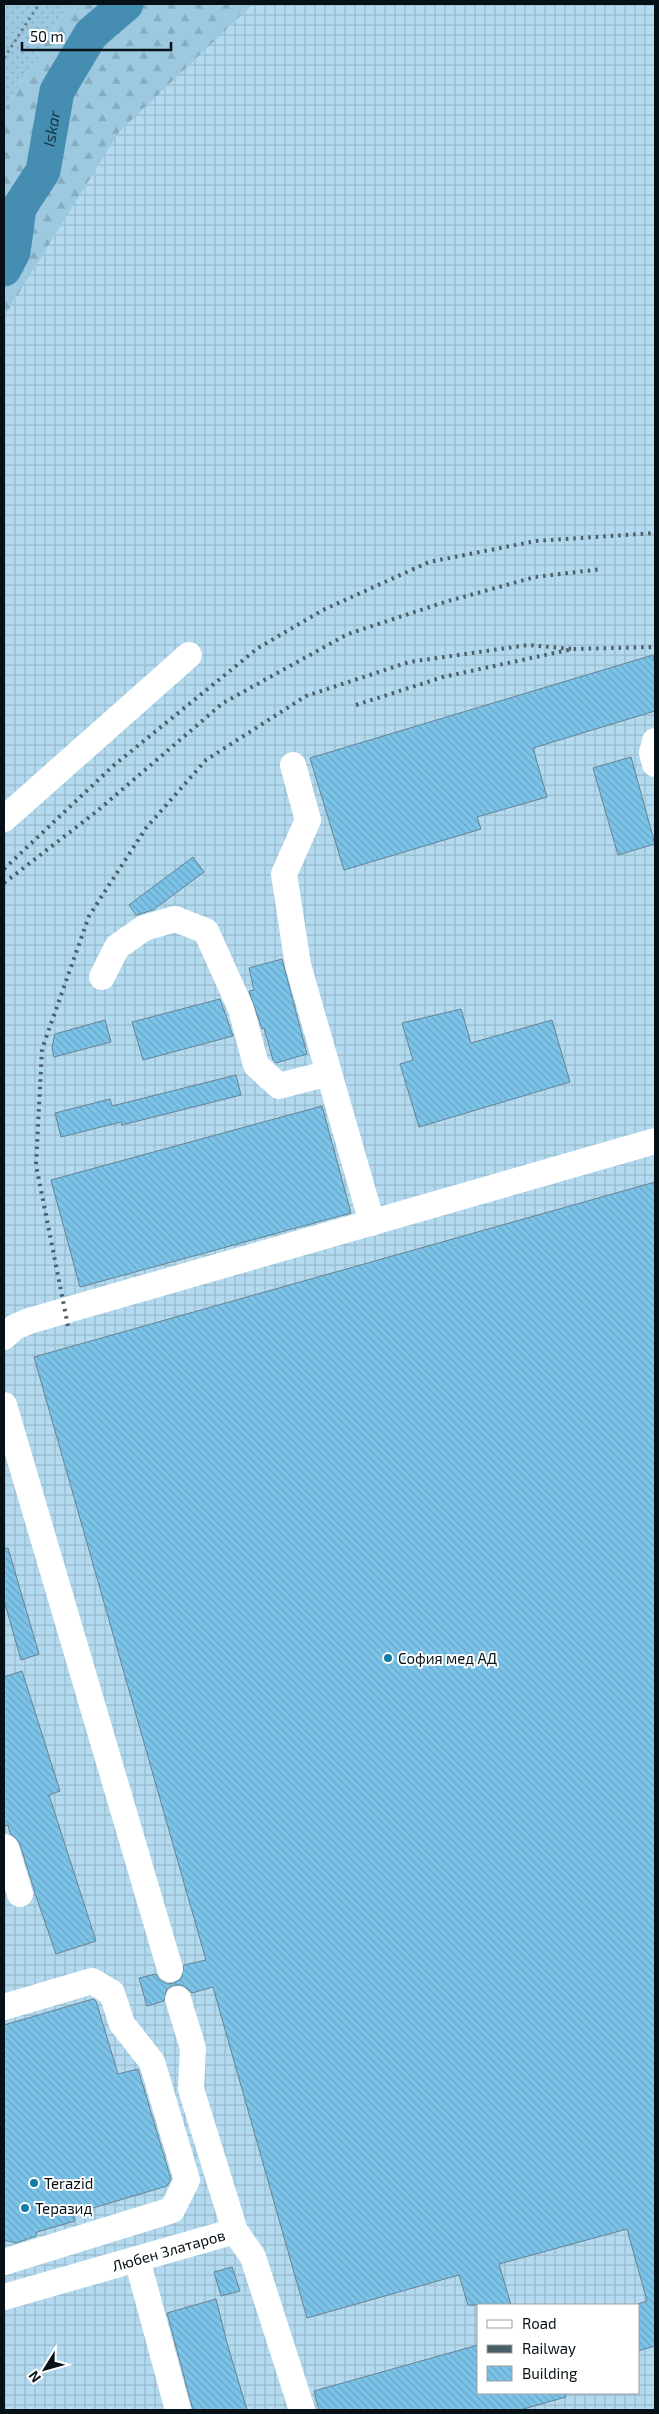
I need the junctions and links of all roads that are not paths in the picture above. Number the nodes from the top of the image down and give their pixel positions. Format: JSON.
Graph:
{"nodes":[{"id":1,"x":189,"y":655,"type":"dead end"},
{"id":2,"x":655,"y":741,"type":"edge"},
{"id":3,"x":655,"y":764,"type":"edge"},
{"id":4,"x":293,"y":765,"type":"dead end"},
{"id":5,"x":4,"y":819,"type":"edge"},
{"id":6,"x":102,"y":977,"type":"dead end"},
{"id":7,"x":329,"y":1074,"type":"junction"},
{"id":8,"x":655,"y":1141,"type":"edge"},
{"id":9,"x":372,"y":1223,"type":"junction"},
{"id":10,"x":4,"y":1337,"type":"edge"},
{"id":11,"x":4,"y":1405,"type":"edge"},
{"id":12,"x":4,"y":1847,"type":"edge"},
{"id":13,"x":20,"y":1894,"type":"dead end"},
{"id":14,"x":170,"y":1969,"type":"dead end"},
{"id":15,"x":178,"y":1999,"type":"dead end"},
{"id":16,"x":4,"y":2007,"type":"edge"},
{"id":17,"x":235,"y":2231,"type":"junction"},
{"id":18,"x":137,"y":2259,"type":"junction"},
{"id":19,"x":4,"y":2262,"type":"edge"},
{"id":20,"x":4,"y":2298,"type":"edge"},
{"id":21,"x":178,"y":2410,"type":"edge"},
{"id":22,"x":302,"y":2410,"type":"edge"}],
"edges":[{"from":1,"to":5,"type":"street"},
{"from":2,"to":3,"type":"street"},
{"from":4,"to":7,"type":"street"},
{"from":6,"to":7,"type":"street"},
{"from":7,"to":9,"type":"street"},
{"from":8,"to":9,"type":"street"},
{"from":9,"to":10,"type":"street"},
{"from":11,"to":14,"type":"street"},
{"from":12,"to":13,"type":"street"},
{"from":15,"to":17,"type":"street"},
{"from":16,"to":19,"type":"street"},
{"from":17,"to":18,"type":"street","name":"Любен Златаров"},
{"from":17,"to":22,"type":"street","name":"Любен Златаров"},
{"from":18,"to":20,"type":"street","name":"Любен Златаров"},
{"from":18,"to":21,"type":"street"}]}
